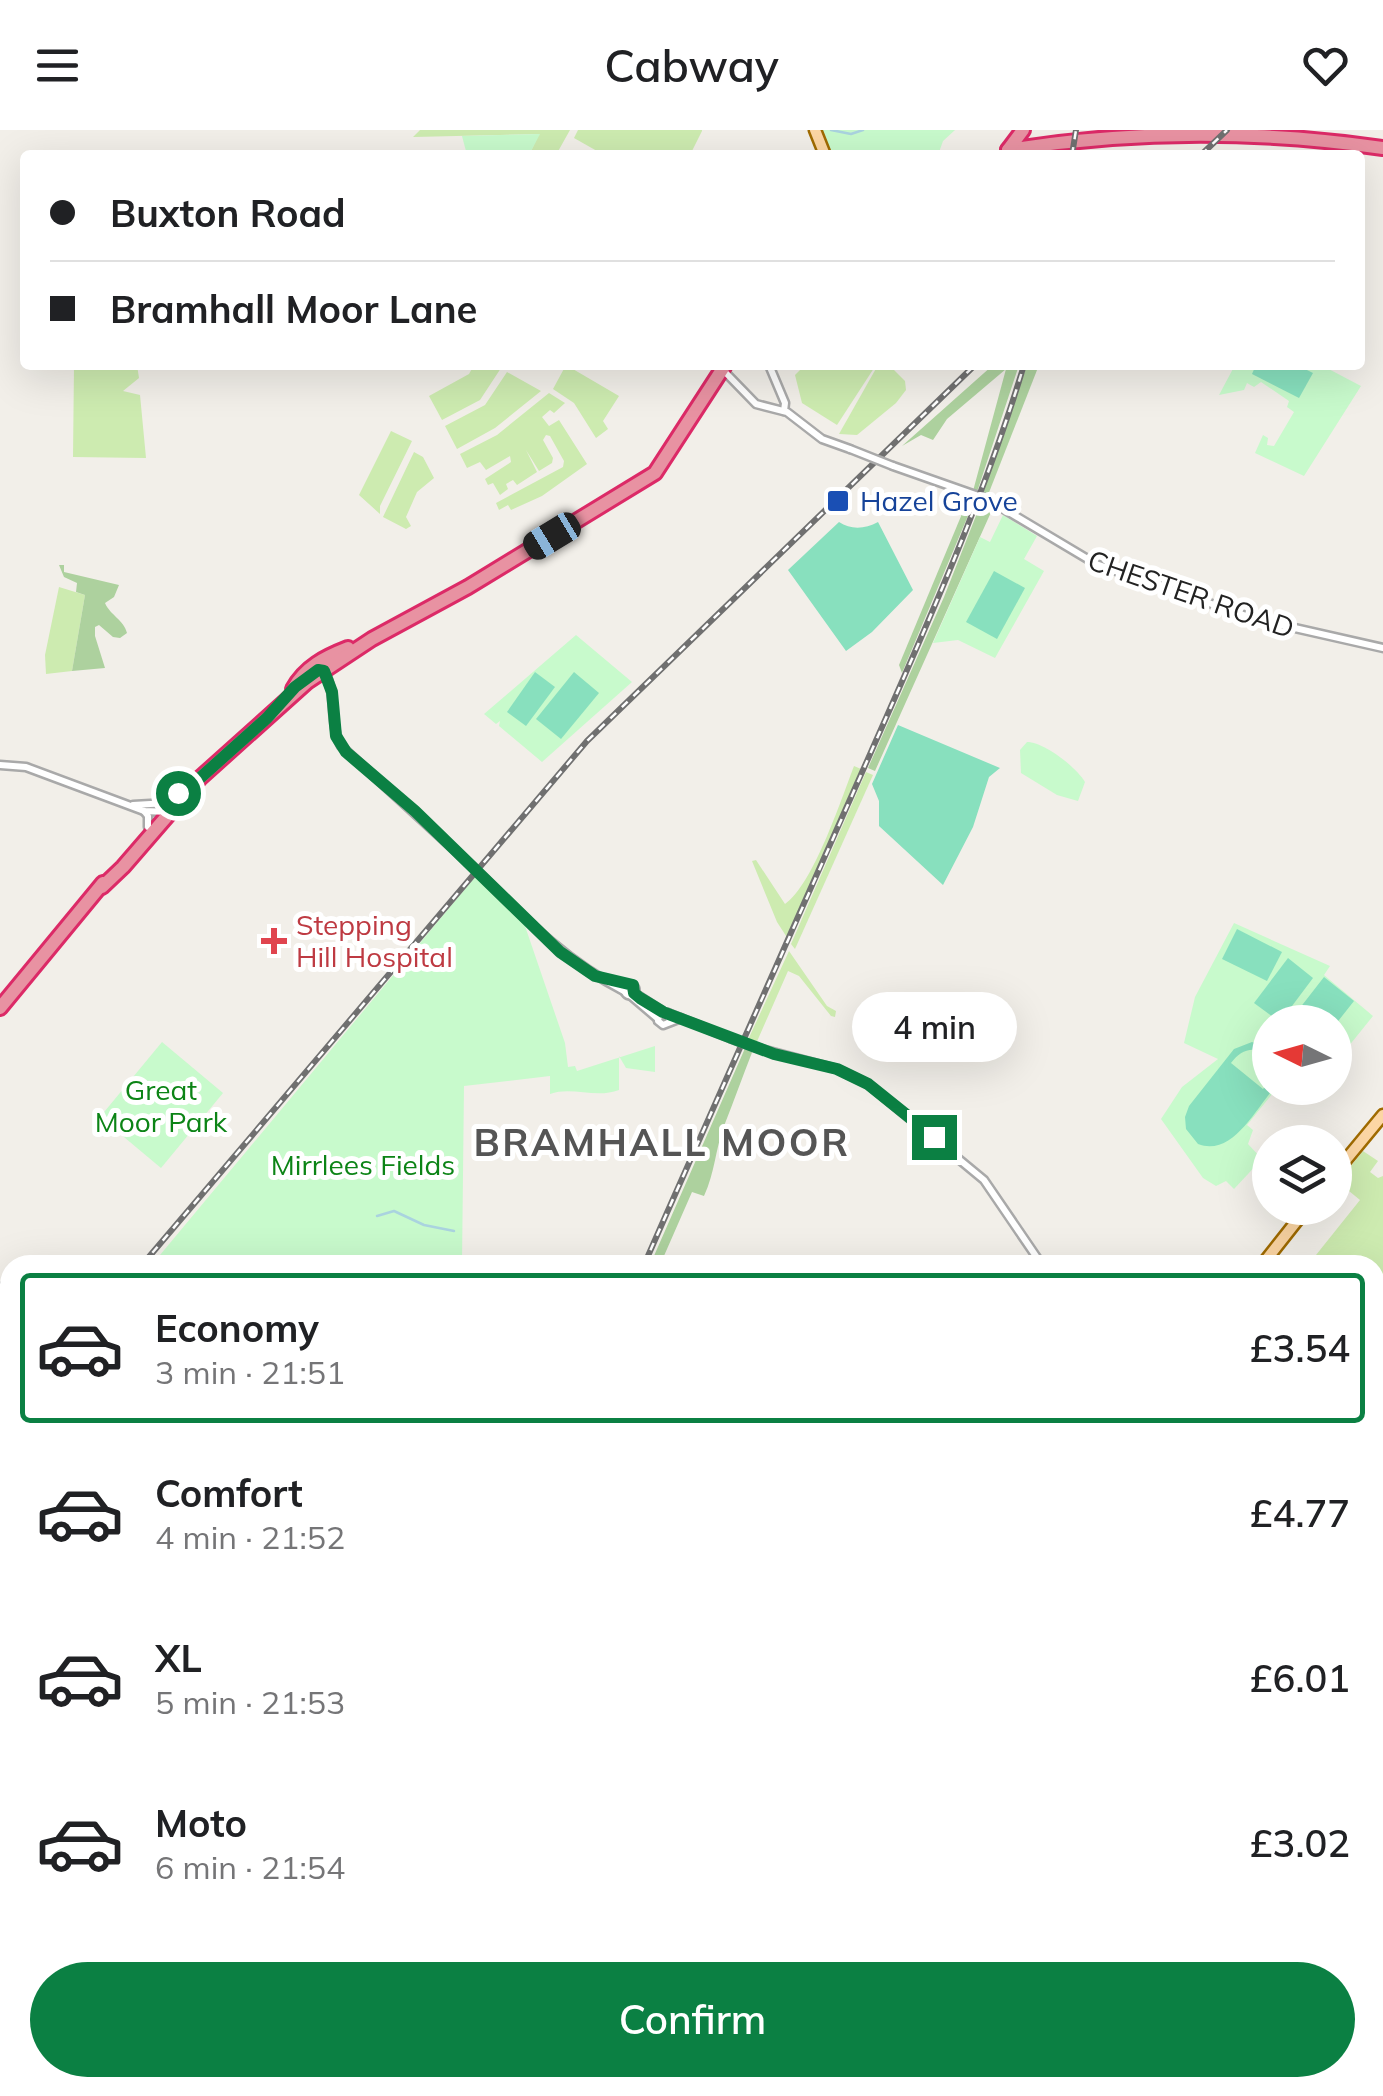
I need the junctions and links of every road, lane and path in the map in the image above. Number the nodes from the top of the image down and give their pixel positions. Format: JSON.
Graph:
{"nodes":[{"id":1,"x":1026,"y":130,"type":"edge"},
{"id":2,"x":1044,"y":144,"type":"junction"},
{"id":3,"x":1383,"y":148,"type":"edge"},
{"id":4,"x":1007,"y":150,"type":"edge"},
{"id":5,"x":1015,"y":150,"type":"edge"},
{"id":6,"x":721,"y":370,"type":"edge"},
{"id":7,"x":726,"y":370,"type":"edge"},
{"id":8,"x":771,"y":370,"type":"edge"},
{"id":9,"x":784,"y":411,"type":"junction"},
{"id":10,"x":1383,"y":648,"type":"edge"},
{"id":11,"x":319,"y":670,"type":"junction"},
{"id":12,"x":301,"y":685,"type":"junction"},
{"id":13,"x":330,"y":690,"type":"junction"},
{"id":14,"x":332,"y":702,"type":"junction"},
{"id":15,"x":0,"y":765,"type":"edge"},
{"id":16,"x":144,"y":808,"type":"junction"},
{"id":17,"x":168,"y":809,"type":"junction"},
{"id":18,"x":148,"y":827,"type":"junction"},
{"id":19,"x":102,"y":887,"type":"junction"},
{"id":20,"x":0,"y":1008,"type":"edge"},
{"id":21,"x":1383,"y":1115,"type":"edge"},
{"id":22,"x":1352,"y":1152,"type":"edge"},
{"id":23,"x":1294,"y":1225,"type":"edge"},
{"id":24,"x":1035,"y":1255,"type":"edge"},
{"id":25,"x":1270,"y":1255,"type":"edge"}],
"edges":[{"from":1,"to":2,"type":"highway"},
{"from":1,"to":4,"type":"highway"},
{"from":2,"to":3,"type":"highway"},
{"from":2,"to":5,"type":"highway"},
{"from":6,"to":11,"type":"highway"},
{"from":7,"to":9,"type":"street"},
{"from":8,"to":9,"type":"street"},
{"from":9,"to":10,"type":"street","name":"CHESTER ROAD","bridge":true},
{"from":11,"to":12,"type":"highway"},
{"from":11,"to":13,"type":"street"},
{"from":11,"to":14,"type":"street"},
{"from":12,"to":13,"type":"street"},
{"from":12,"to":17,"type":"highway"},
{"from":13,"to":14,"type":"street"},
{"from":14,"to":24,"type":"street","bridge":true},
{"from":15,"to":16,"type":"street"},
{"from":16,"to":17,"type":"street"},
{"from":16,"to":18,"type":"street"},
{"from":17,"to":18,"type":"highway"},
{"from":17,"to":19,"type":"highway"},
{"from":18,"to":19,"type":"highway"},
{"from":19,"to":20,"type":"highway"},
{"from":21,"to":22,"type":"main road"},
{"from":23,"to":25,"type":"main road"}]}
